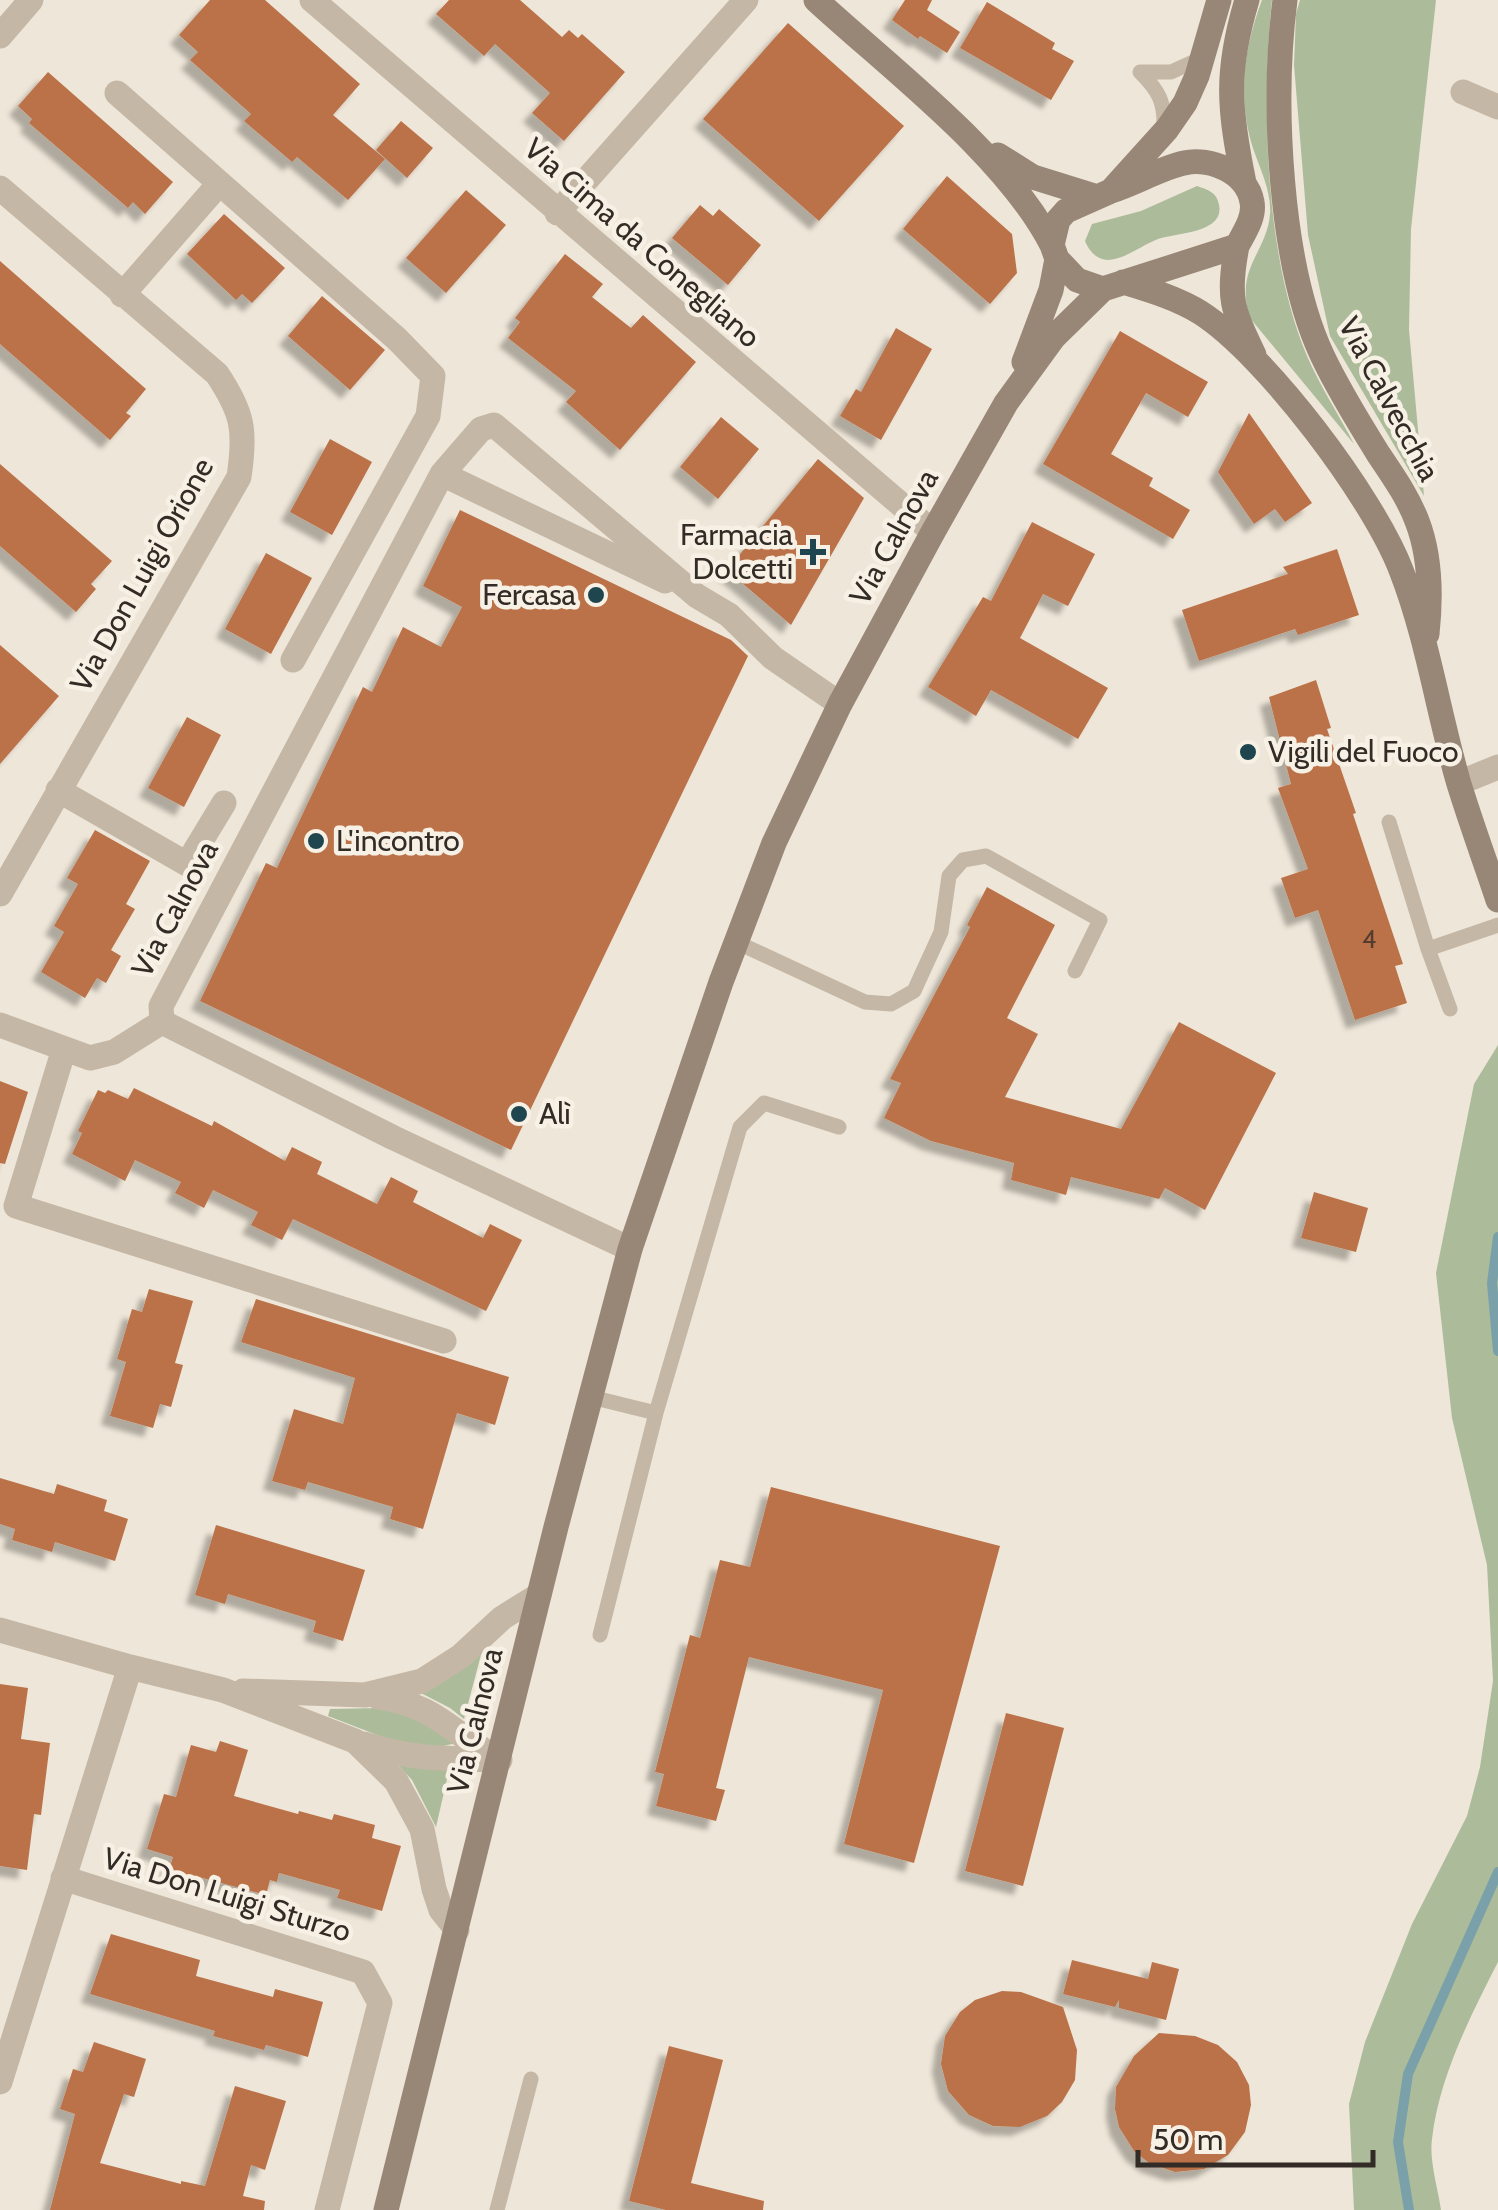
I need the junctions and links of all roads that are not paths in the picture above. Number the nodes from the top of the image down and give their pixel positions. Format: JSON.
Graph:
{"nodes":[{"id":1,"x":31,"y":0,"type":"edge"},
{"id":2,"x":312,"y":0,"type":"edge"},
{"id":3,"x":746,"y":0,"type":"edge"},
{"id":4,"x":816,"y":0,"type":"edge"},
{"id":5,"x":1219,"y":0,"type":"edge"},
{"id":6,"x":1247,"y":0,"type":"edge"},
{"id":7,"x":1285,"y":0,"type":"edge"},
{"id":8,"x":0,"y":36,"type":"edge"},
{"id":9,"x":1202,"y":58,"type":"junction"},
{"id":10,"x":1463,"y":92,"type":"dead end"},
{"id":11,"x":117,"y":93,"type":"dead end"},
{"id":12,"x":1498,"y":107,"type":"edge"},
{"id":13,"x":960,"y":131,"type":"junction"},
{"id":14,"x":1164,"y":132,"type":"junction"},
{"id":15,"x":1244,"y":183,"type":"junction"},
{"id":16,"x":218,"y":185,"type":"junction"},
{"id":17,"x":0,"y":188,"type":"edge"},
{"id":18,"x":1102,"y":194,"type":"junction"},
{"id":19,"x":556,"y":213,"type":"junction"},
{"id":20,"x":1238,"y":246,"type":"junction"},
{"id":21,"x":1054,"y":252,"type":"junction"},
{"id":22,"x":1113,"y":285,"type":"junction"},
{"id":23,"x":122,"y":295,"type":"junction"},
{"id":24,"x":1258,"y":364,"type":"junction"},
{"id":25,"x":1006,"y":403,"type":"junction"},
{"id":26,"x":442,"y":474,"type":"junction"},
{"id":27,"x":933,"y":532,"type":"junction"},
{"id":28,"x":697,"y":596,"type":"junction"},
{"id":29,"x":1426,"y":649,"type":"junction"},
{"id":30,"x":293,"y":660,"type":"dead end"},
{"id":31,"x":840,"y":704,"type":"junction"},
{"id":32,"x":1498,"y":767,"type":"edge"},
{"id":33,"x":1459,"y":783,"type":"junction"},
{"id":34,"x":58,"y":790,"type":"junction"},
{"id":35,"x":224,"y":802,"type":"dead end"},
{"id":36,"x":1389,"y":822,"type":"dead end"},
{"id":37,"x":0,"y":894,"type":"edge"},
{"id":38,"x":1498,"y":900,"type":"edge"},
{"id":39,"x":1498,"y":926,"type":"edge"},
{"id":40,"x":736,"y":942,"type":"junction"},
{"id":41,"x":1428,"y":949,"type":"junction"},
{"id":42,"x":1075,"y":971,"type":"dead end"},
{"id":43,"x":1450,"y":1009,"type":"dead end"},
{"id":44,"x":162,"y":1022,"type":"junction"},
{"id":45,"x":0,"y":1025,"type":"edge"},
{"id":46,"x":64,"y":1049,"type":"junction"},
{"id":47,"x":839,"y":1128,"type":"dead end"},
{"id":48,"x":630,"y":1249,"type":"junction"},
{"id":49,"x":444,"y":1341,"type":"dead end"},
{"id":50,"x":591,"y":1396,"type":"junction"},
{"id":51,"x":656,"y":1413,"type":"junction"},
{"id":52,"x":539,"y":1594,"type":"junction"},
{"id":53,"x":0,"y":1630,"type":"edge"},
{"id":54,"x":600,"y":1635,"type":"dead end"},
{"id":55,"x":130,"y":1668,"type":"junction"},
{"id":56,"x":223,"y":1690,"type":"junction"},
{"id":57,"x":365,"y":1695,"type":"junction"},
{"id":58,"x":355,"y":1741,"type":"junction"},
{"id":59,"x":500,"y":1760,"type":"junction"},
{"id":60,"x":63,"y":1878,"type":"junction"},
{"id":61,"x":457,"y":1930,"type":"junction"},
{"id":62,"x":531,"y":2079,"type":"dead end"},
{"id":63,"x":0,"y":2082,"type":"edge"},
{"id":64,"x":327,"y":2210,"type":"edge"},
{"id":65,"x":386,"y":2210,"type":"edge"},
{"id":66,"x":497,"y":2210,"type":"edge"}],
"edges":[{"from":1,"to":8,"type":"street"},
{"from":2,"to":19,"type":"street","name":"Via Cima da Conegliano"},
{"from":3,"to":19,"type":"street"},
{"from":4,"to":13,"type":"main road"},
{"from":5,"to":9,"type":"main road"},
{"from":6,"to":15,"type":"main road"},
{"from":7,"to":29,"type":"main road","name":"Via Calvecchia"},
{"from":9,"to":14,"type":"main road"},
{"from":9,"to":14,"type":"lane"},
{"from":10,"to":12,"type":"street"},
{"from":11,"to":16,"type":"street"},
{"from":13,"to":18,"type":"main road"},
{"from":13,"to":21,"type":"main road"},
{"from":14,"to":18,"type":"main road"},
{"from":15,"to":18,"type":"main road"},
{"from":15,"to":20,"type":"main road","name":"Via Calvecchia"},
{"from":16,"to":23,"type":"street"},
{"from":16,"to":30,"type":"street"},
{"from":17,"to":23,"type":"street","name":"Via Don Luigi Orione"},
{"from":18,"to":21,"type":"main road","name":"Via Calnova"},
{"from":19,"to":27,"type":"street","name":"Via Cima da Conegliano"},
{"from":20,"to":22,"type":"main road"},
{"from":20,"to":24,"type":"main road","name":"Via Calvecchia"},
{"from":21,"to":22,"type":"main road","name":"Via Calvecchia"},
{"from":21,"to":25,"type":"main road","name":"Via Calnova"},
{"from":22,"to":24,"type":"main road","name":"Via Calvecchia"},
{"from":22,"to":25,"type":"main road","name":"Via Calnova"},
{"from":23,"to":34,"type":"street","name":"Via Don Luigi Orione"},
{"from":24,"to":29,"type":"main road","name":"Via Calvecchia"},
{"from":25,"to":27,"type":"main road","name":"Via Calnova"},
{"from":26,"to":28,"type":"street","name":"Via Calnova"},
{"from":26,"to":28,"type":"street","name":"Via Calnova"},
{"from":26,"to":44,"type":"street","name":"Via Calnova"},
{"from":27,"to":31,"type":"main road","name":"Via Calnova"},
{"from":28,"to":31,"type":"street","name":"Via Calnova"},
{"from":29,"to":33,"type":"main road","name":"Via Calvecchia"},
{"from":31,"to":40,"type":"main road","name":"Via Calnova"},
{"from":32,"to":33,"type":"street"},
{"from":33,"to":38,"type":"main road","name":"Via Calvecchia"},
{"from":34,"to":35,"type":"street"},
{"from":34,"to":37,"type":"street","name":"Via Don Luigi Orione"},
{"from":36,"to":41,"type":"lane"},
{"from":39,"to":41,"type":"lane"},
{"from":40,"to":42,"type":"lane"},
{"from":40,"to":48,"type":"main road","name":"Via Calnova"},
{"from":41,"to":43,"type":"lane"},
{"from":44,"to":46,"type":"street"},
{"from":44,"to":48,"type":"street","name":"Via Calnova"},
{"from":45,"to":46,"type":"street"},
{"from":46,"to":49,"type":"street"},
{"from":47,"to":51,"type":"lane"},
{"from":48,"to":50,"type":"main road","name":"Via Calnova"},
{"from":50,"to":51,"type":"lane"},
{"from":50,"to":52,"type":"main road","name":"Via Calnova"},
{"from":51,"to":54,"type":"lane"},
{"from":52,"to":57,"type":"street"},
{"from":52,"to":59,"type":"main road","name":"Via Calnova"},
{"from":53,"to":55,"type":"street"},
{"from":55,"to":56,"type":"street"},
{"from":55,"to":60,"type":"street"},
{"from":56,"to":57,"type":"street"},
{"from":56,"to":58,"type":"street"},
{"from":57,"to":59,"type":"street"},
{"from":58,"to":59,"type":"street"},
{"from":58,"to":61,"type":"street"},
{"from":59,"to":61,"type":"main road","name":"Via Calnova"},
{"from":60,"to":63,"type":"street"},
{"from":60,"to":64,"type":"street","name":"Via Don Luigi Sturzo"},
{"from":61,"to":65,"type":"main road","name":"Via Calnova"},
{"from":62,"to":66,"type":"lane"}]}
